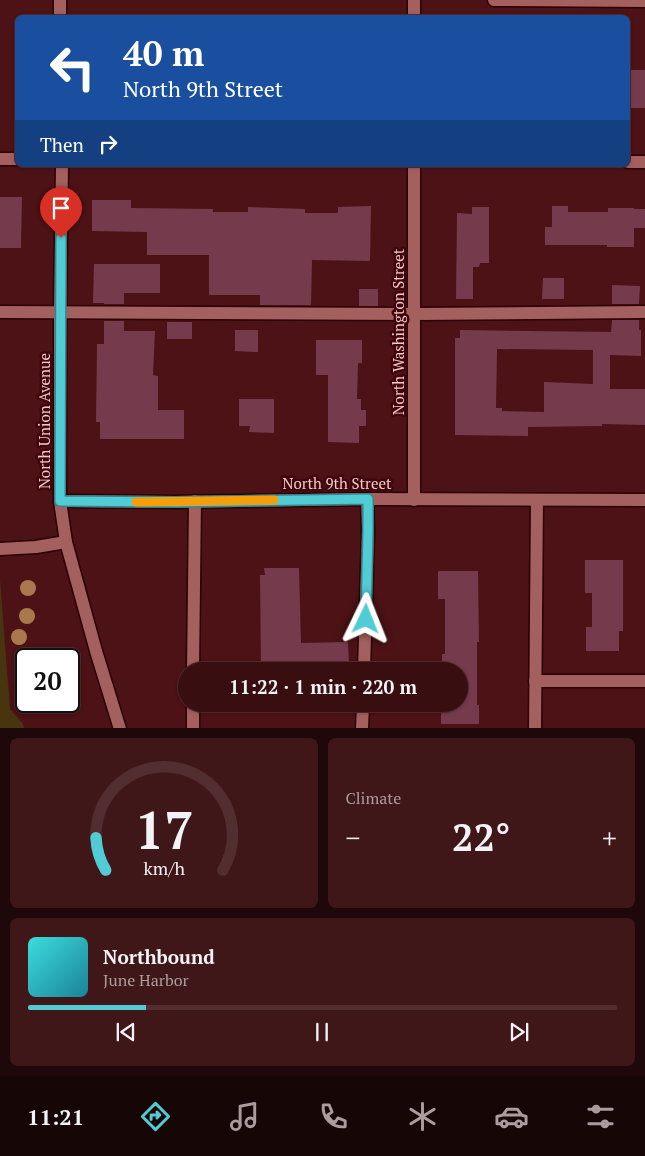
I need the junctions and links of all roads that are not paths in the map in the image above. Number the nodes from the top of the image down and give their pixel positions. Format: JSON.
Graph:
{"nodes":[{"id":1,"x":60,"y":0,"type":"edge"},
{"id":2,"x":414,"y":0,"type":"edge"},
{"id":3,"x":494,"y":0,"type":"edge"},
{"id":4,"x":645,"y":1,"type":"edge"},
{"id":5,"x":60,"y":15,"type":"edge"},
{"id":6,"x":414,"y":15,"type":"edge"},
{"id":7,"x":0,"y":158,"type":"edge"},
{"id":8,"x":15,"y":159,"type":"edge"},
{"id":9,"x":630,"y":162,"type":"edge"},
{"id":10,"x":645,"y":162,"type":"edge"},
{"id":11,"x":62,"y":167,"type":"edge"},
{"id":12,"x":414,"y":167,"type":"edge"},
{"id":13,"x":0,"y":312,"type":"edge"},
{"id":14,"x":60,"y":312,"type":"junction"},
{"id":15,"x":645,"y":312,"type":"edge"},
{"id":16,"x":414,"y":314,"type":"junction"},
{"id":17,"x":368,"y":499,"type":"junction"},
{"id":18,"x":414,"y":500,"type":"junction"},
{"id":19,"x":537,"y":500,"type":"junction"},
{"id":20,"x":645,"y":500,"type":"edge"},
{"id":21,"x":60,"y":501,"type":"junction"},
{"id":22,"x":195,"y":501,"type":"junction"},
{"id":23,"x":66,"y":542,"type":"junction"},
{"id":24,"x":0,"y":548,"type":"edge"},
{"id":25,"x":193,"y":662,"type":"edge"},
{"id":26,"x":364,"y":662,"type":"edge"},
{"id":27,"x":535,"y":681,"type":"junction"},
{"id":28,"x":645,"y":681,"type":"edge"},
{"id":29,"x":193,"y":712,"type":"edge"},
{"id":30,"x":362,"y":712,"type":"edge"},
{"id":31,"x":120,"y":728,"type":"edge"},
{"id":32,"x":193,"y":728,"type":"edge"},
{"id":33,"x":362,"y":728,"type":"edge"},
{"id":34,"x":535,"y":728,"type":"edge"}],
"edges":[{"from":1,"to":5,"type":"street"},
{"from":2,"to":6,"type":"street"},
{"from":3,"to":4,"type":"street"},
{"from":7,"to":8,"type":"street"},
{"from":9,"to":10,"type":"street"},
{"from":11,"to":14,"type":"street","name":"North Union Avenue"},
{"from":12,"to":16,"type":"street","name":"North Washington Street"},
{"from":13,"to":14,"type":"street"},
{"from":14,"to":16,"type":"street"},
{"from":14,"to":21,"type":"street","name":"North Union Avenue"},
{"from":15,"to":16,"type":"street"},
{"from":16,"to":18,"type":"street","name":"North Washington Street"},
{"from":17,"to":18,"type":"street","name":"North 9th Street"},
{"from":17,"to":22,"type":"street","name":"North 9th Street"},
{"from":17,"to":26,"type":"street"},
{"from":18,"to":19,"type":"street","name":"North 9th Street"},
{"from":19,"to":20,"type":"street","name":"North 9th Street"},
{"from":19,"to":27,"type":"street"},
{"from":21,"to":22,"type":"street","name":"North 9th Street"},
{"from":21,"to":23,"type":"street","name":"North Union Avenue"},
{"from":22,"to":25,"type":"street"},
{"from":23,"to":24,"type":"street"},
{"from":23,"to":31,"type":"street","name":"North Union Avenue"},
{"from":27,"to":28,"type":"street"},
{"from":27,"to":34,"type":"street"},
{"from":29,"to":32,"type":"street"},
{"from":30,"to":33,"type":"street"}]}
